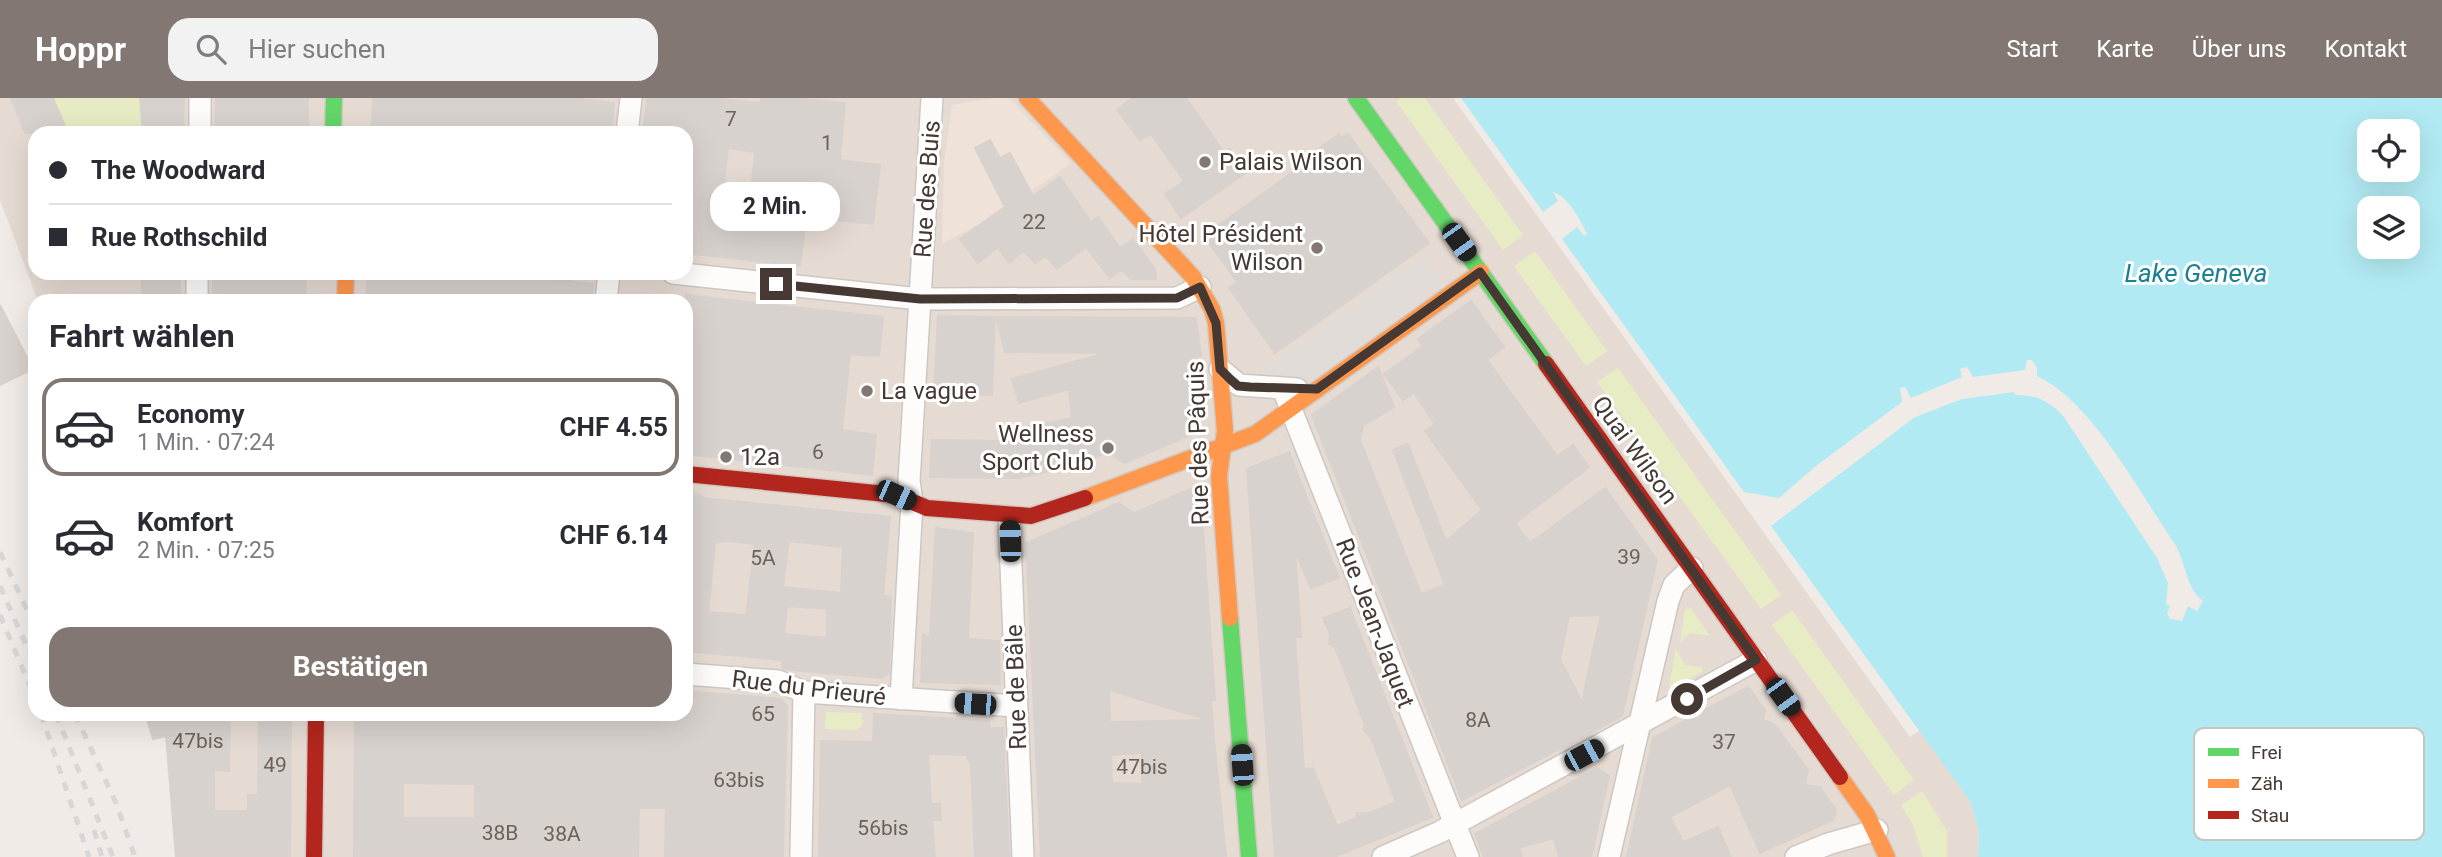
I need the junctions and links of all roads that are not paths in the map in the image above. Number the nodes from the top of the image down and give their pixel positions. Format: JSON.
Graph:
{"nodes":[{"id":1,"x":200,"y":98,"type":"edge"},
{"id":2,"x":334,"y":98,"type":"edge"},
{"id":3,"x":631,"y":98,"type":"edge"},
{"id":4,"x":932,"y":98,"type":"edge"},
{"id":5,"x":1027,"y":98,"type":"edge"},
{"id":6,"x":1356,"y":98,"type":"edge"},
{"id":7,"x":200,"y":126,"type":"edge"},
{"id":8,"x":333,"y":126,"type":"edge"},
{"id":9,"x":627,"y":126,"type":"edge"},
{"id":10,"x":1480,"y":272,"type":"junction"},
{"id":11,"x":693,"y":275,"type":"edge"},
{"id":12,"x":1200,"y":287,"type":"junction"},
{"id":13,"x":920,"y":299,"type":"junction"},
{"id":14,"x":1220,"y":369,"type":"junction"},
{"id":15,"x":1317,"y":389,"type":"joint"},
{"id":16,"x":1287,"y":398,"type":"junction"},
{"id":17,"x":1222,"y":447,"type":"junction"},
{"id":18,"x":693,"y":475,"type":"edge"},
{"id":19,"x":912,"y":502,"type":"junction"},
{"id":20,"x":1009,"y":517,"type":"junction"},
{"id":21,"x":1692,"y":568,"type":"junction"},
{"id":22,"x":1756,"y":660,"type":"junction"},
{"id":23,"x":693,"y":675,"type":"edge"},
{"id":24,"x":804,"y":692,"type":"junction"},
{"id":25,"x":901,"y":699,"type":"junction"},
{"id":26,"x":1016,"y":706,"type":"junction"},
{"id":27,"x":316,"y":721,"type":"edge"},
{"id":28,"x":332,"y":721,"type":"edge"},
{"id":29,"x":1641,"y":725,"type":"junction"},
{"id":30,"x":332,"y":765,"type":"dead end"},
{"id":31,"x":1454,"y":825,"type":"junction"},
{"id":32,"x":1877,"y":830,"type":"junction"},
{"id":33,"x":314,"y":857,"type":"edge"},
{"id":34,"x":801,"y":857,"type":"edge"},
{"id":35,"x":1023,"y":857,"type":"edge"},
{"id":36,"x":1249,"y":857,"type":"edge"},
{"id":37,"x":1383,"y":857,"type":"edge"},
{"id":38,"x":1468,"y":857,"type":"edge"},
{"id":39,"x":1609,"y":857,"type":"edge"},
{"id":40,"x":1796,"y":857,"type":"edge"},
{"id":41,"x":1887,"y":857,"type":"edge"}],
"edges":[{"from":1,"to":7,"type":"street"},
{"from":2,"to":8,"type":"street"},
{"from":3,"to":9,"type":"street"},
{"from":4,"to":13,"type":"street","name":"Rue des Buis"},
{"from":5,"to":12,"type":"street","name":"Rue des Pâquis"},
{"from":6,"to":10,"type":"street","name":"Quai Wilson"},
{"from":10,"to":15,"type":"street"},
{"from":10,"to":21,"type":"street","name":"Quai Wilson"},
{"from":11,"to":13,"type":"street"},
{"from":12,"to":13,"type":"street"},
{"from":12,"to":14,"type":"street","name":"Rue des Pâquis"},
{"from":13,"to":19,"type":"street","name":"Rue des Buis"},
{"from":14,"to":16,"type":"street"},
{"from":14,"to":17,"type":"street","name":"Rue des Pâquis"},
{"from":15,"to":16,"type":"street"},
{"from":16,"to":17,"type":"street"},
{"from":16,"to":31,"type":"street","name":"Rue Jean-Jaquet"},
{"from":17,"to":20,"type":"street"},
{"from":17,"to":36,"type":"street","name":"Rue des Pâquis"},
{"from":18,"to":19,"type":"street"},
{"from":19,"to":20,"type":"street"},
{"from":19,"to":25,"type":"street","name":"Rue des Buis"},
{"from":20,"to":26,"type":"street","name":"Rue de Bâle"},
{"from":21,"to":22,"type":"street","name":"Quai Wilson"},
{"from":21,"to":29,"type":"street"},
{"from":22,"to":29,"type":"street"},
{"from":22,"to":32,"type":"street","name":"Quai Wilson"},
{"from":23,"to":24,"type":"street","name":"Rue du Prieuré"},
{"from":24,"to":25,"type":"street","name":"Rue du Prieuré"},
{"from":24,"to":34,"type":"street"},
{"from":25,"to":26,"type":"street","name":"Rue du Prieuré"},
{"from":26,"to":35,"type":"street","name":"Rue de Bâle"},
{"from":27,"to":33,"type":"street"},
{"from":28,"to":30,"type":"street"},
{"from":29,"to":31,"type":"street"},
{"from":29,"to":39,"type":"street"},
{"from":31,"to":37,"type":"street"},
{"from":31,"to":38,"type":"street","name":"Rue Jean-Jaquet"},
{"from":32,"to":40,"type":"street"},
{"from":32,"to":41,"type":"street","name":"Quai Wilson"}]}
